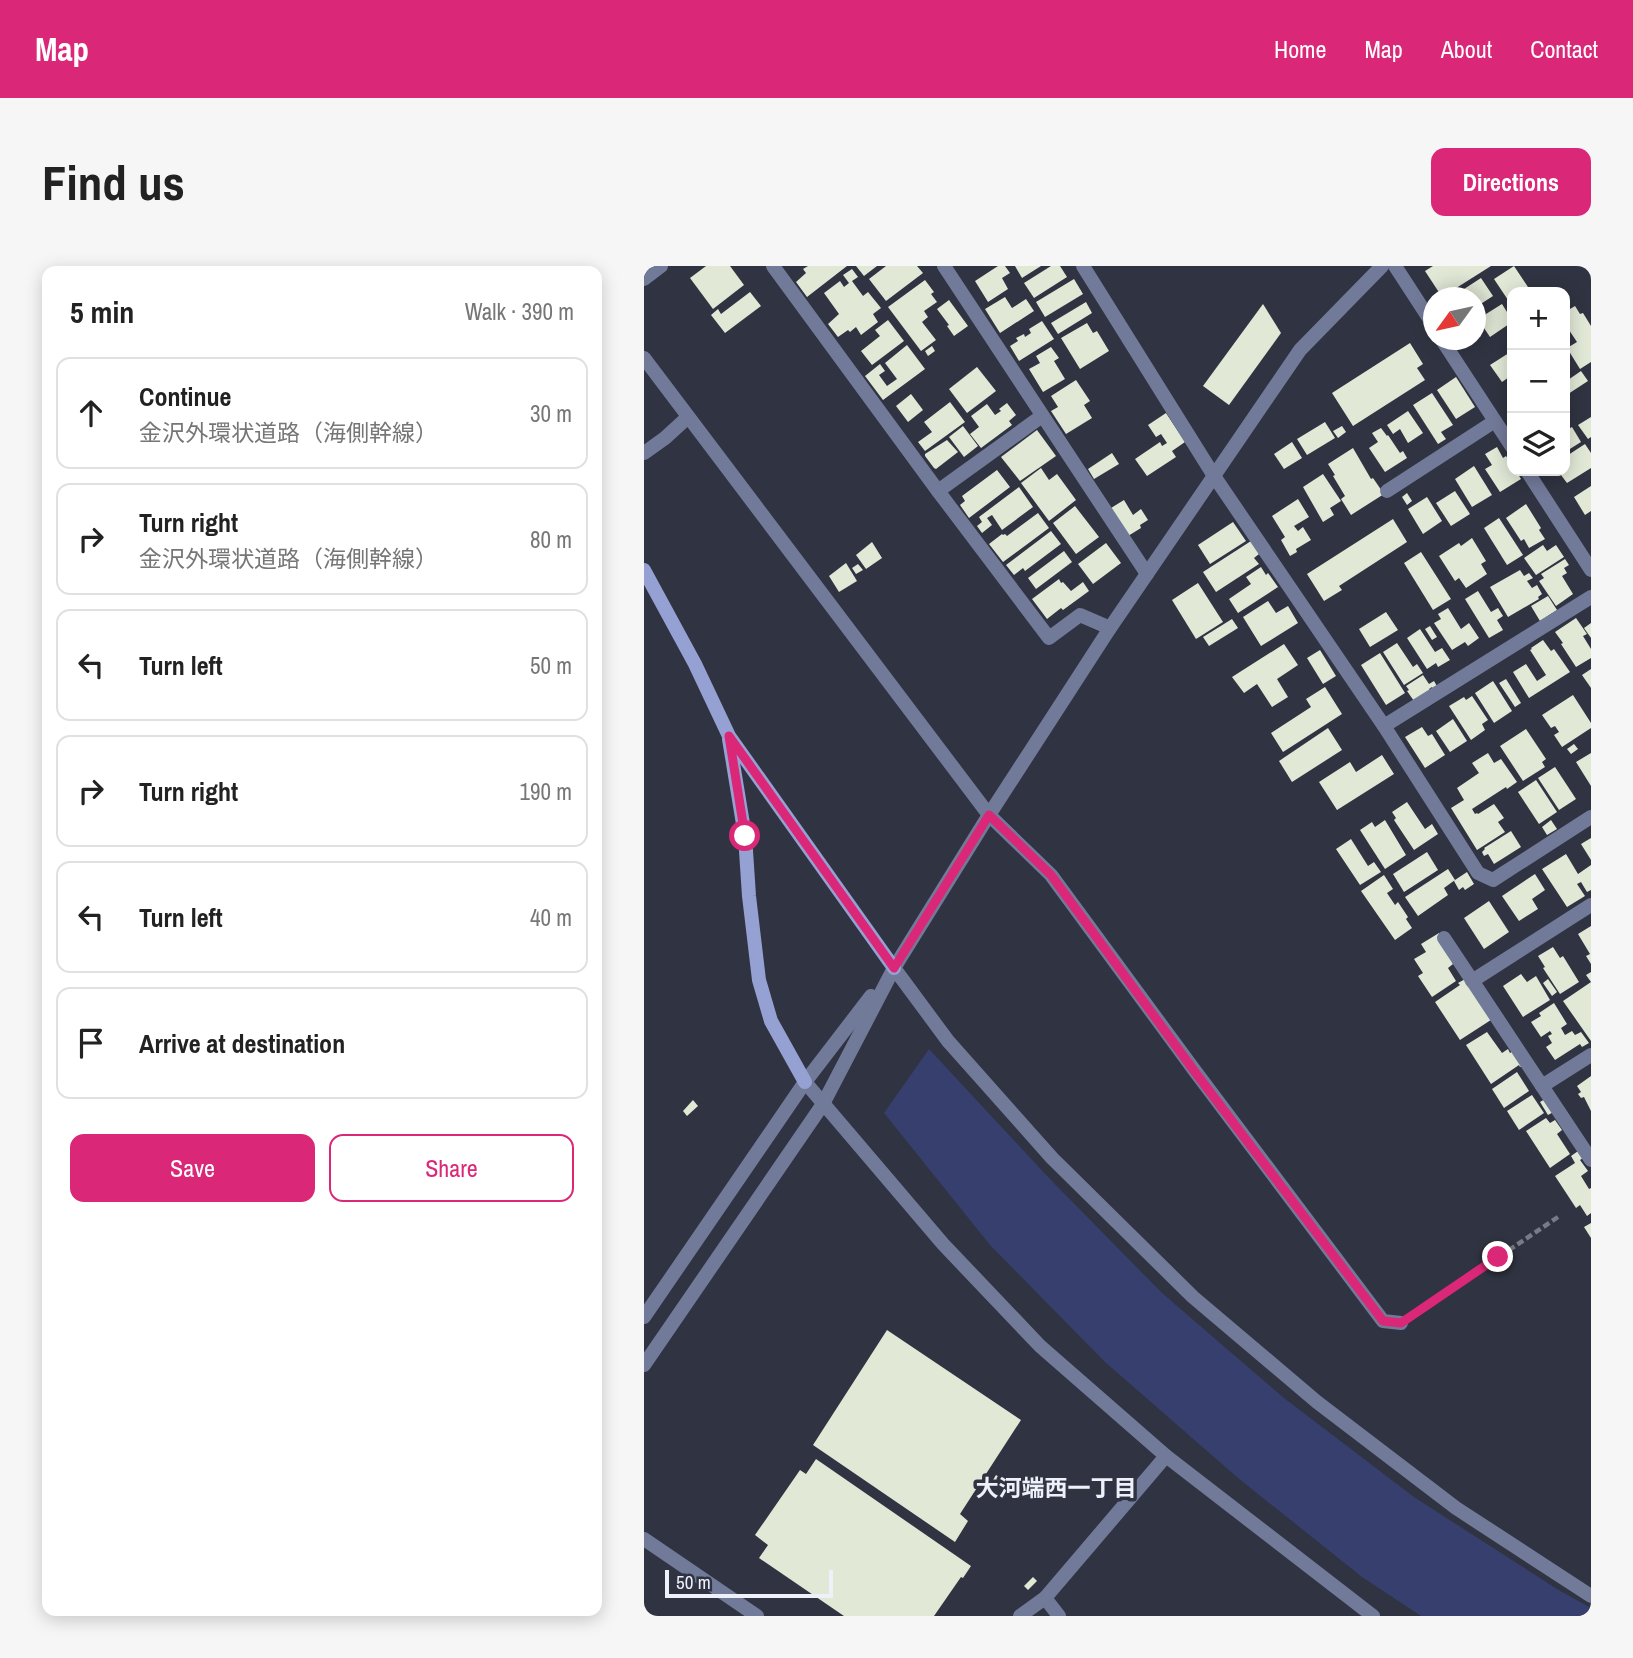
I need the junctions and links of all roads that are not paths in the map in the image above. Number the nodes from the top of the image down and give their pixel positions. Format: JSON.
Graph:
{"nodes":[{"id":1,"x":661,"y":266,"type":"edge"},
{"id":2,"x":773,"y":266,"type":"edge"},
{"id":3,"x":944,"y":266,"type":"edge"},
{"id":4,"x":1083,"y":266,"type":"edge"},
{"id":5,"x":1382,"y":266,"type":"edge"},
{"id":6,"x":1395,"y":266,"type":"edge"},
{"id":7,"x":644,"y":279,"type":"edge"},
{"id":8,"x":1423,"y":310,"type":"edge"},
{"id":9,"x":1449,"y":350,"type":"edge"},
{"id":10,"x":644,"y":358,"type":"edge"},
{"id":11,"x":1042,"y":416,"type":"junction"},
{"id":12,"x":688,"y":417,"type":"junction"},
{"id":13,"x":1495,"y":421,"type":"junction"},
{"id":14,"x":1507,"y":439,"type":"edge"},
{"id":15,"x":644,"y":453,"type":"edge"},
{"id":16,"x":1214,"y":476,"type":"junction"},
{"id":17,"x":1530,"y":476,"type":"edge"},
{"id":18,"x":939,"y":491,"type":"junction"},
{"id":19,"x":1387,"y":491,"type":"dead end"},
{"id":20,"x":644,"y":570,"type":"edge"},
{"id":21,"x":1591,"y":570,"type":"edge"},
{"id":22,"x":1147,"y":574,"type":"junction"},
{"id":23,"x":1591,"y":597,"type":"edge"},
{"id":24,"x":1110,"y":628,"type":"junction"},
{"id":25,"x":1384,"y":726,"type":"junction"},
{"id":26,"x":729,"y":736,"type":"junction"},
{"id":27,"x":989,"y":815,"type":"junction"},
{"id":28,"x":1591,"y":817,"type":"edge"},
{"id":29,"x":1591,"y":905,"type":"edge"},
{"id":30,"x":1444,"y":938,"type":"dead end"},
{"id":31,"x":894,"y":968,"type":"junction"},
{"id":32,"x":1472,"y":981,"type":"junction"},
{"id":33,"x":1591,"y":1055,"type":"edge"},
{"id":34,"x":805,"y":1082,"type":"junction"},
{"id":35,"x":1542,"y":1086,"type":"junction"},
{"id":36,"x":823,"y":1104,"type":"junction"},
{"id":37,"x":1591,"y":1160,"type":"edge"},
{"id":38,"x":644,"y":1317,"type":"edge"},
{"id":39,"x":1401,"y":1323,"type":"road end"},
{"id":40,"x":644,"y":1365,"type":"edge"},
{"id":41,"x":1166,"y":1456,"type":"junction"},
{"id":42,"x":644,"y":1539,"type":"edge"},
{"id":43,"x":1591,"y":1596,"type":"edge"},
{"id":44,"x":1045,"y":1598,"type":"junction"},
{"id":45,"x":757,"y":1616,"type":"edge"},
{"id":46,"x":1020,"y":1616,"type":"edge"},
{"id":47,"x":1059,"y":1616,"type":"edge"},
{"id":48,"x":1373,"y":1616,"type":"edge"}],
"edges":[{"from":1,"to":7,"type":"street"},
{"from":2,"to":18,"type":"street"},
{"from":3,"to":11,"type":"street"},
{"from":4,"to":16,"type":"street"},
{"from":5,"to":16,"type":"street"},
{"from":6,"to":8,"type":"street"},
{"from":9,"to":13,"type":"street"},
{"from":10,"to":12,"type":"street"},
{"from":11,"to":18,"type":"street"},
{"from":11,"to":22,"type":"street"},
{"from":12,"to":15,"type":"street"},
{"from":12,"to":27,"type":"street"},
{"from":13,"to":14,"type":"street"},
{"from":13,"to":19,"type":"street"},
{"from":16,"to":22,"type":"street"},
{"from":16,"to":25,"type":"street"},
{"from":17,"to":21,"type":"street"},
{"from":18,"to":24,"type":"street"},
{"from":20,"to":26,"type":"main road"},
{"from":22,"to":24,"type":"street"},
{"from":23,"to":25,"type":"street"},
{"from":24,"to":27,"type":"street"},
{"from":25,"to":28,"type":"street"},
{"from":26,"to":31,"type":"main road"},
{"from":26,"to":34,"type":"main road"},
{"from":27,"to":31,"type":"street"},
{"from":27,"to":39,"type":"street"},
{"from":29,"to":32,"type":"street"},
{"from":30,"to":32,"type":"street"},
{"from":31,"to":34,"type":"street"},
{"from":31,"to":36,"type":"street"},
{"from":31,"to":43,"type":"street"},
{"from":32,"to":35,"type":"street"},
{"from":33,"to":35,"type":"street"},
{"from":34,"to":36,"type":"street"},
{"from":34,"to":38,"type":"street"},
{"from":35,"to":37,"type":"street"},
{"from":36,"to":40,"type":"street"},
{"from":36,"to":41,"type":"street"},
{"from":41,"to":44,"type":"street"},
{"from":41,"to":48,"type":"street"},
{"from":42,"to":45,"type":"street"},
{"from":44,"to":46,"type":"street"},
{"from":44,"to":47,"type":"street"}]}
